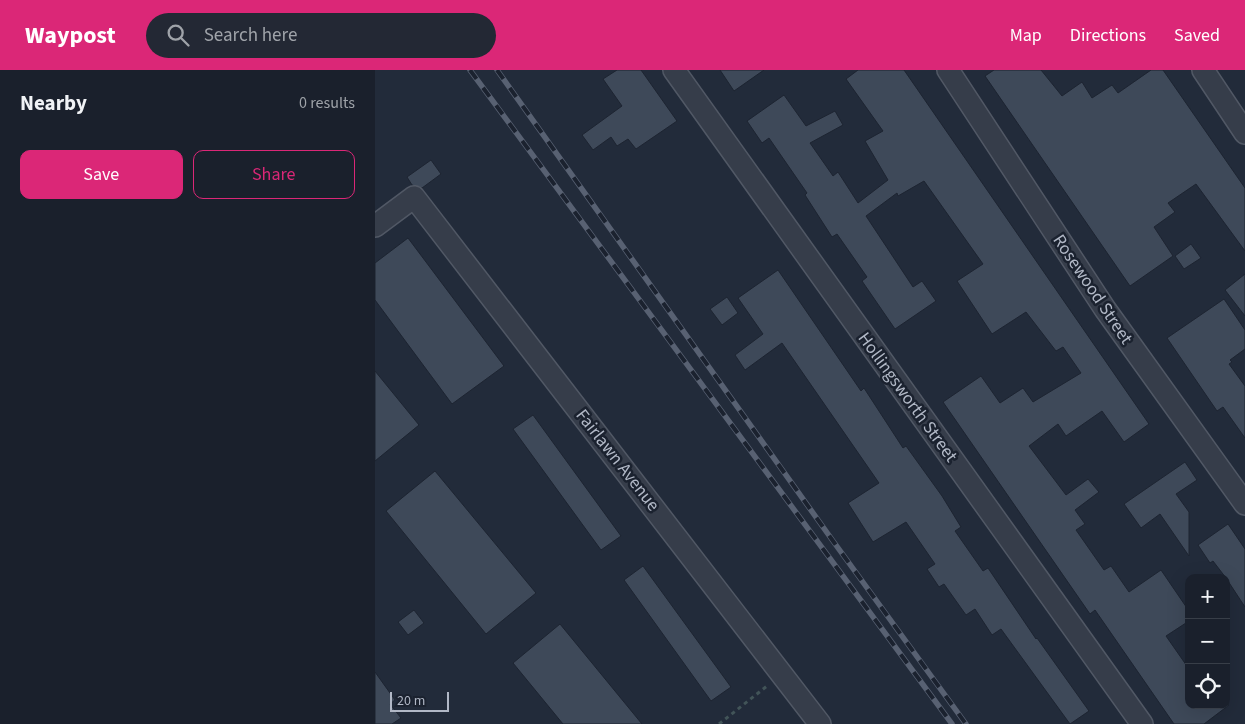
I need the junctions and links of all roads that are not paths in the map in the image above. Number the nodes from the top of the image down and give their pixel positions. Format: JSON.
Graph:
{"nodes":[{"id":1,"x":674,"y":70,"type":"edge"},
{"id":2,"x":947,"y":70,"type":"edge"},
{"id":3,"x":1203,"y":70,"type":"edge"},
{"id":4,"x":1245,"y":133,"type":"edge"},
{"id":5,"x":375,"y":226,"type":"edge"},
{"id":6,"x":1245,"y":504,"type":"edge"},
{"id":7,"x":820,"y":724,"type":"edge"},
{"id":8,"x":1142,"y":724,"type":"edge"}],
"edges":[{"from":1,"to":8,"type":"street","name":"Hollingsworth Street"},
{"from":2,"to":6,"type":"street","name":"Rosewood Street"},
{"from":3,"to":4,"type":"street"},
{"from":5,"to":7,"type":"street","name":"Fairlawn Avenue"}]}
